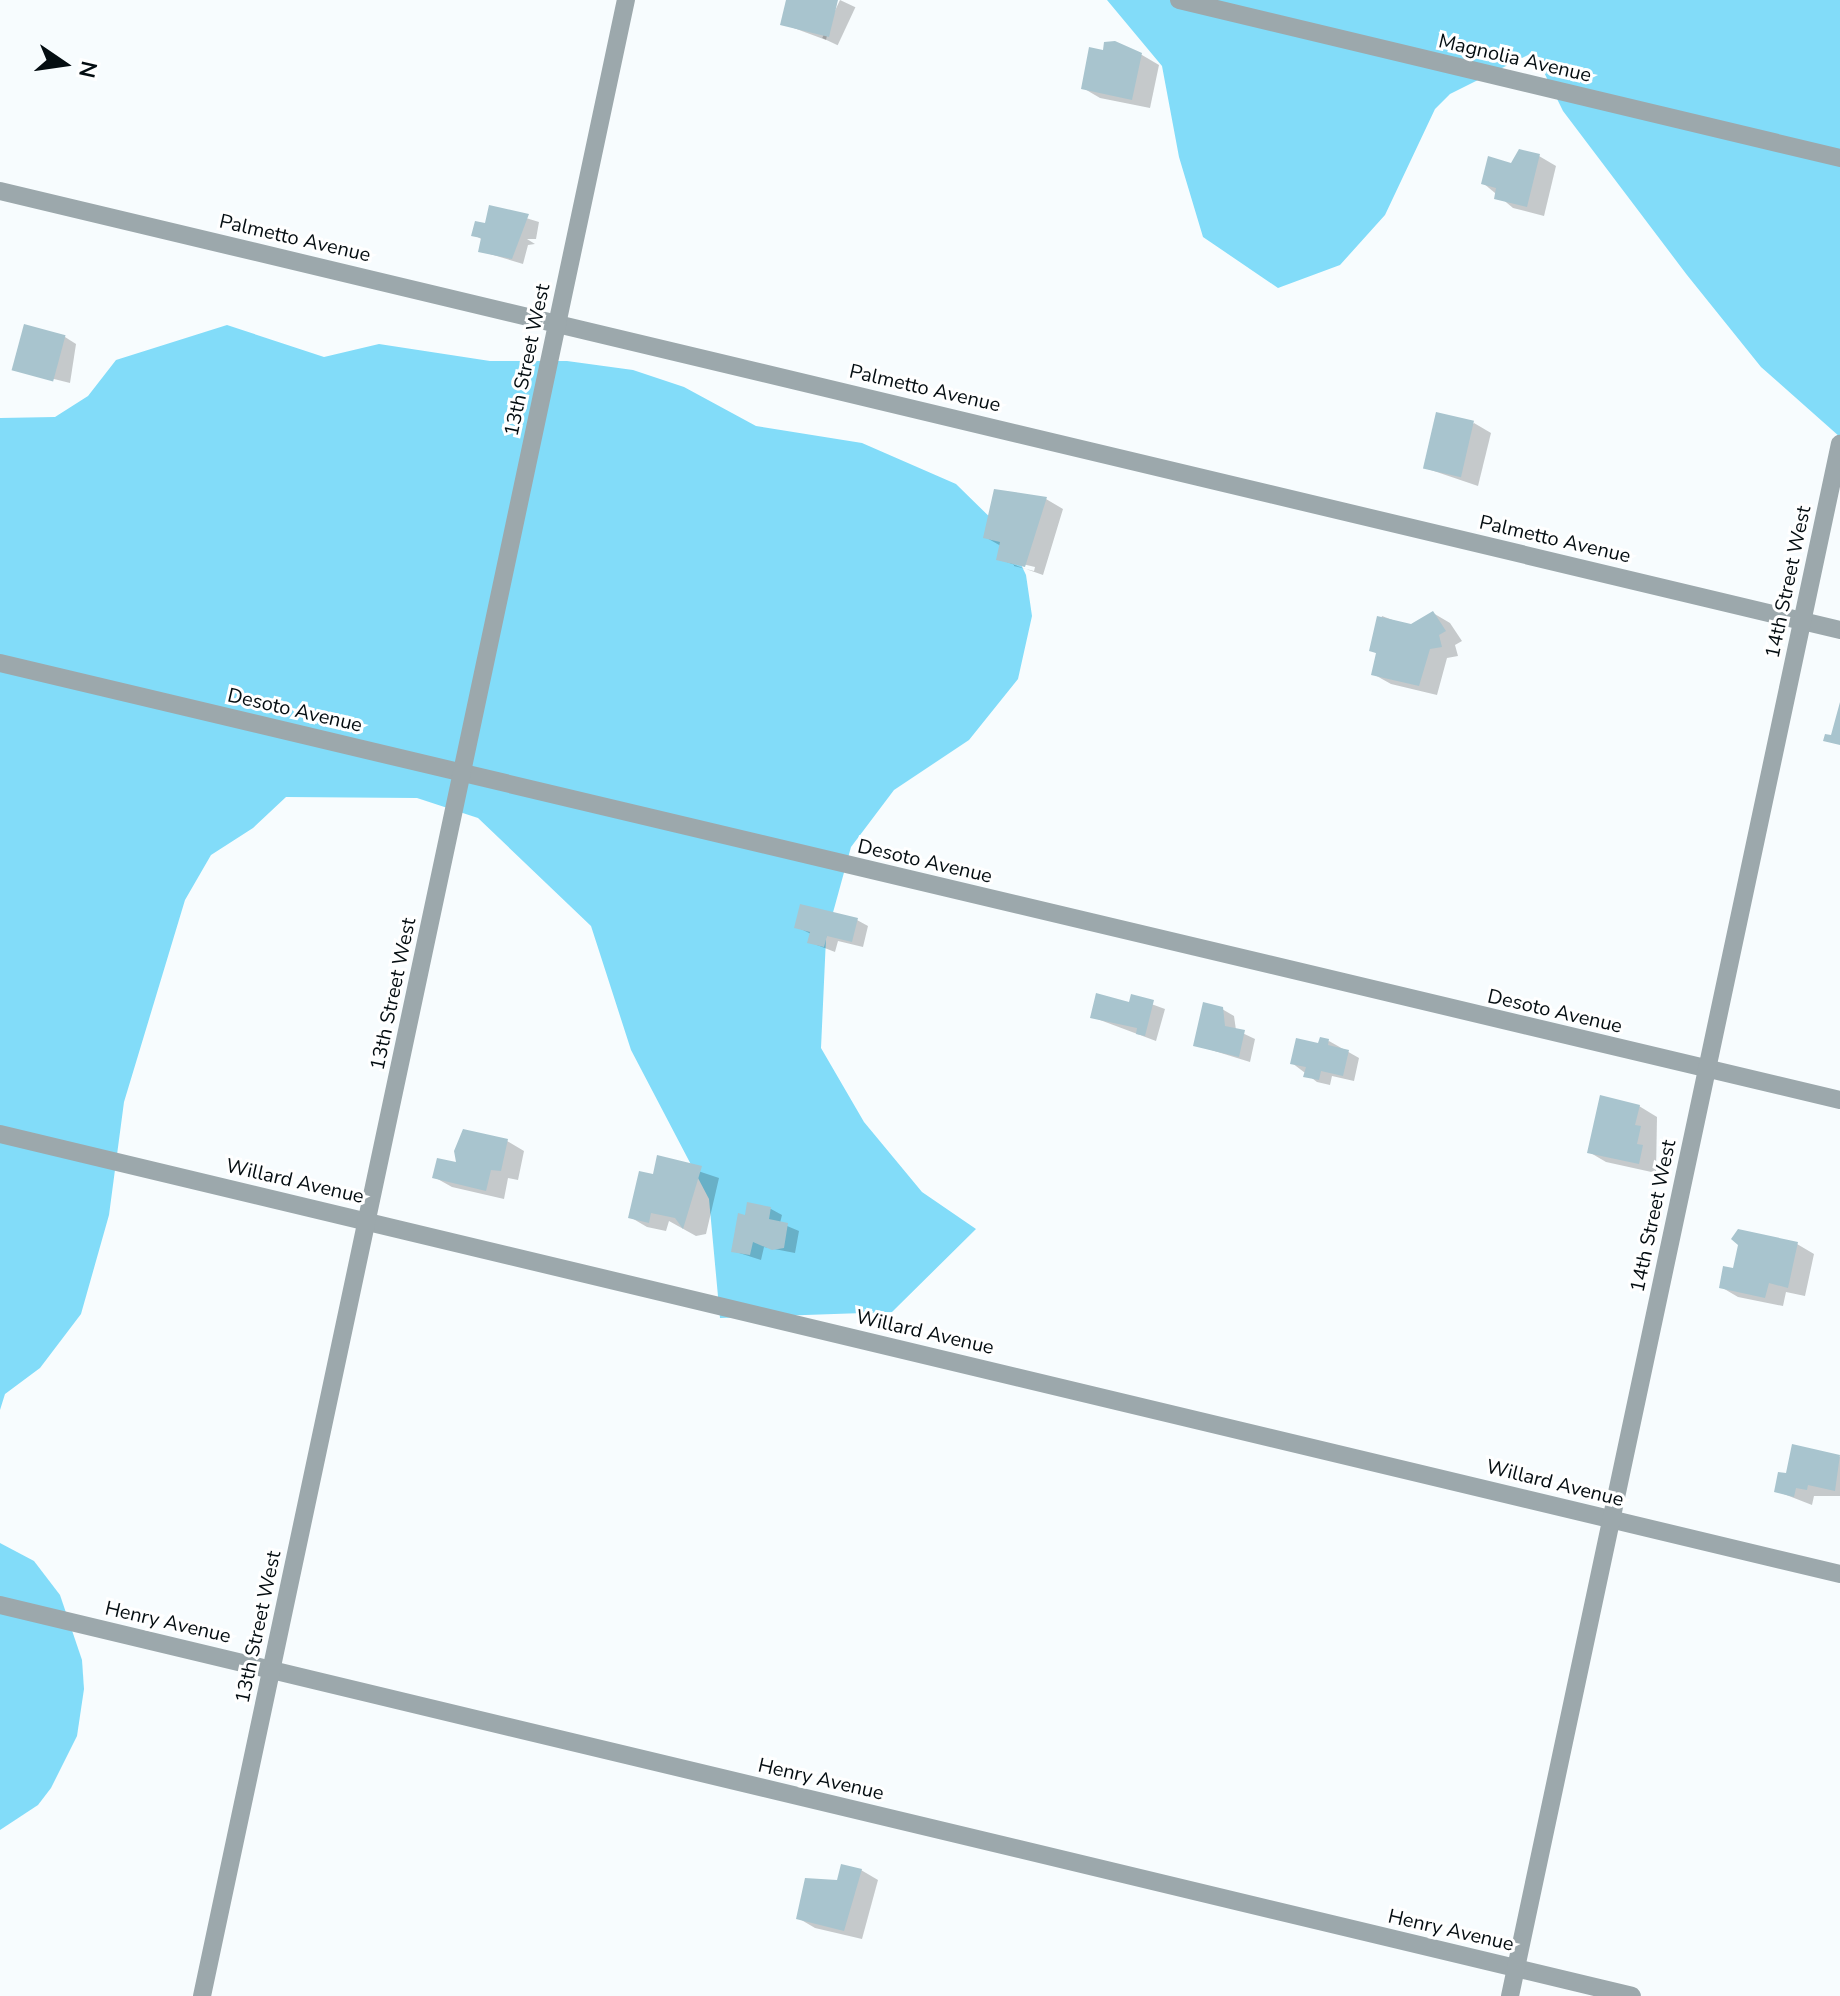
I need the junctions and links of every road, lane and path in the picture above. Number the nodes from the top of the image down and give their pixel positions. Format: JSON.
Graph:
{"nodes":[{"id":1,"x":626,"y":0,"type":"edge"},
{"id":2,"x":1179,"y":0,"type":"edge"},
{"id":3,"x":1840,"y":158,"type":"edge"},
{"id":4,"x":0,"y":191,"type":"edge"},
{"id":5,"x":557,"y":323,"type":"junction"},
{"id":6,"x":1840,"y":444,"type":"edge"},
{"id":7,"x":1803,"y":621,"type":"junction"},
{"id":8,"x":1840,"y":630,"type":"edge"},
{"id":9,"x":0,"y":663,"type":"edge"},
{"id":10,"x":463,"y":773,"type":"junction"},
{"id":11,"x":1707,"y":1070,"type":"junction"},
{"id":12,"x":1840,"y":1100,"type":"edge"},
{"id":13,"x":0,"y":1134,"type":"edge"},
{"id":14,"x":367,"y":1221,"type":"junction"},
{"id":15,"x":1611,"y":1520,"type":"junction"},
{"id":16,"x":1840,"y":1574,"type":"edge"},
{"id":17,"x":0,"y":1605,"type":"edge"},
{"id":18,"x":271,"y":1670,"type":"junction"},
{"id":19,"x":1516,"y":1968,"type":"junction"},
{"id":20,"x":202,"y":1996,"type":"edge"},
{"id":21,"x":1510,"y":1996,"type":"edge"},
{"id":22,"x":1632,"y":1996,"type":"edge"}],
"edges":[{"from":1,"to":5,"type":"street","name":"13th Street West"},
{"from":2,"to":3,"type":"street","name":"Magnolia Avenue"},
{"from":4,"to":5,"type":"street","name":"Palmetto Avenue"},
{"from":5,"to":7,"type":"street","name":"Palmetto Avenue"},
{"from":5,"to":10,"type":"street","name":"13th Street West"},
{"from":6,"to":7,"type":"street","name":"14th Street West"},
{"from":7,"to":8,"type":"street","name":"Palmetto Avenue"},
{"from":7,"to":11,"type":"street","name":"14th Street West"},
{"from":9,"to":10,"type":"street","name":"Desoto Avenue"},
{"from":10,"to":11,"type":"street","name":"Desoto Avenue"},
{"from":10,"to":14,"type":"street","name":"13th Street West"},
{"from":11,"to":12,"type":"street","name":"Desoto Avenue"},
{"from":11,"to":15,"type":"street","name":"14th Street West"},
{"from":13,"to":14,"type":"street","name":"Willard Avenue"},
{"from":14,"to":15,"type":"street","name":"Willard Avenue"},
{"from":14,"to":18,"type":"street","name":"13th Street West"},
{"from":15,"to":16,"type":"street","name":"Willard Avenue"},
{"from":15,"to":19,"type":"street","name":"14th Street West"},
{"from":17,"to":18,"type":"street","name":"Henry Avenue"},
{"from":18,"to":19,"type":"street","name":"Henry Avenue"},
{"from":18,"to":20,"type":"street","name":"13th Street West"},
{"from":19,"to":21,"type":"street","name":"14th Street West"},
{"from":19,"to":22,"type":"street","name":"Henry Avenue"}]}
